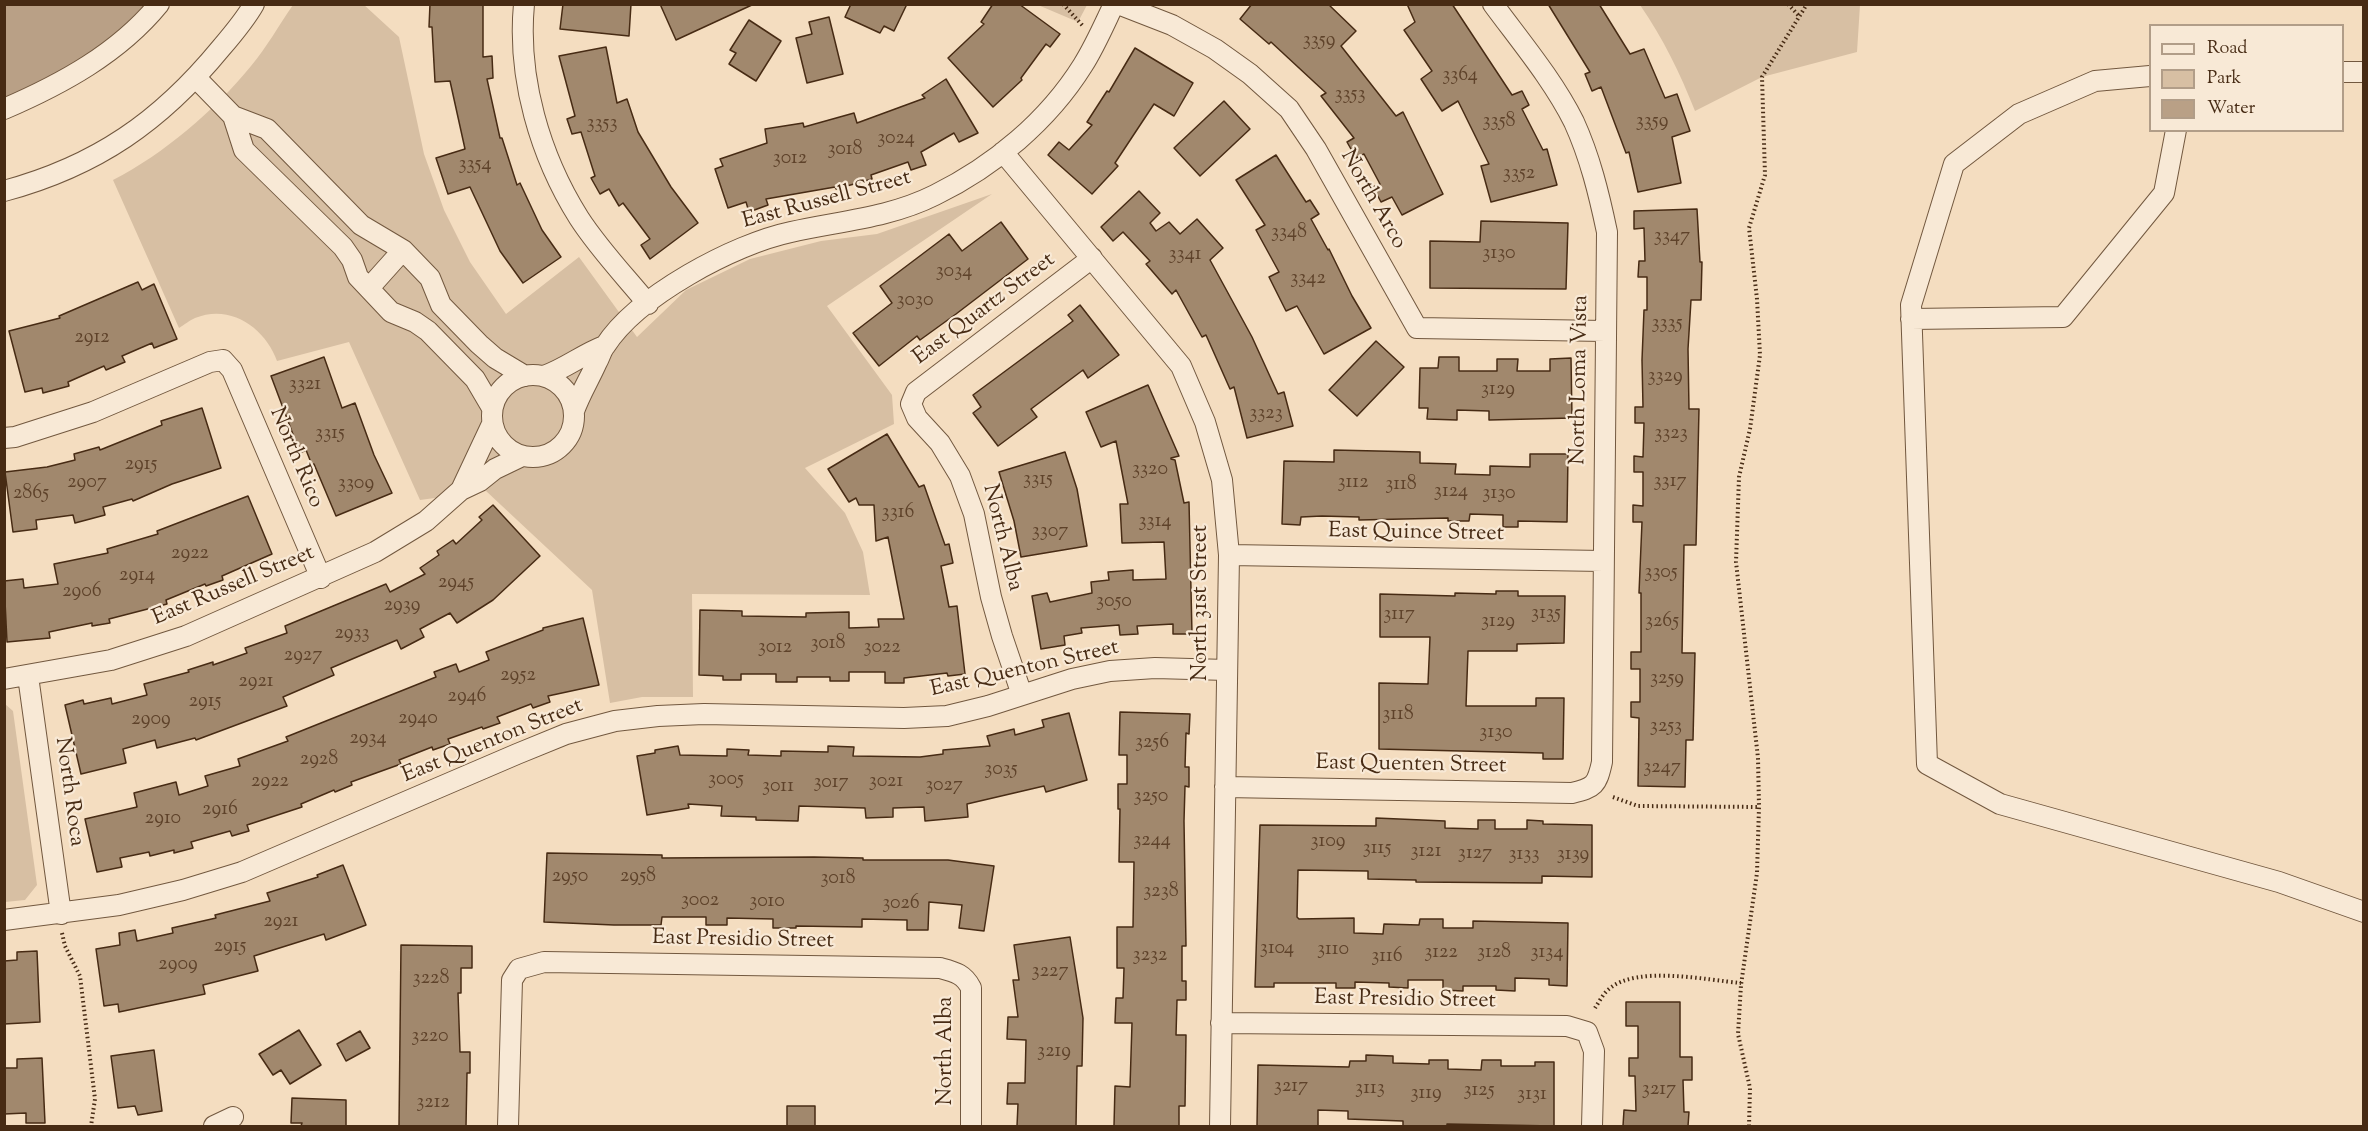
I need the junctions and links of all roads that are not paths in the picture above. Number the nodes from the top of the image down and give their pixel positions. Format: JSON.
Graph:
{"nodes":[{"id":1,"x":159,"y":4,"type":"edge"},
{"id":2,"x":254,"y":4,"type":"edge"},
{"id":3,"x":524,"y":4,"type":"edge"},
{"id":4,"x":1114,"y":4,"type":"edge"},
{"id":5,"x":1119,"y":4,"type":"edge"},
{"id":6,"x":1493,"y":4,"type":"edge"},
{"id":7,"x":2344,"y":72,"type":"edge"},
{"id":8,"x":2364,"y":72,"type":"edge"},
{"id":9,"x":2149,"y":76,"type":"edge"},
{"id":10,"x":196,"y":78,"type":"junction"},
{"id":11,"x":4,"y":109,"type":"edge"},
{"id":12,"x":233,"y":116,"type":"junction"},
{"id":13,"x":2176,"y":132,"type":"edge"},
{"id":14,"x":1003,"y":152,"type":"junction"},
{"id":15,"x":4,"y":191,"type":"edge"},
{"id":16,"x":403,"y":250,"type":"junction"},
{"id":17,"x":1092,"y":258,"type":"junction"},
{"id":18,"x":369,"y":288,"type":"junction"},
{"id":19,"x":648,"y":304,"type":"junction"},
{"id":20,"x":1911,"y":319,"type":"junction"},
{"id":21,"x":1605,"y":331,"type":"junction"},
{"id":22,"x":604,"y":346,"type":"junction"},
{"id":23,"x":534,"y":376,"type":"junction"},
{"id":24,"x":911,"y":404,"type":"joint"},
{"id":25,"x":574,"y":411,"type":"junction"},
{"id":26,"x":492,"y":416,"type":"junction"},
{"id":27,"x":4,"y":438,"type":"edge"},
{"id":28,"x":522,"y":456,"type":"junction"},
{"id":29,"x":461,"y":490,"type":"junction"},
{"id":30,"x":1229,"y":555,"type":"junction"},
{"id":31,"x":1603,"y":561,"type":"junction"},
{"id":32,"x":321,"y":578,"type":"junction"},
{"id":33,"x":1227,"y":670,"type":"junction"},
{"id":34,"x":28,"y":676,"type":"junction"},
{"id":35,"x":4,"y":679,"type":"edge"},
{"id":36,"x":1022,"y":695,"type":"junction"},
{"id":37,"x":1595,"y":785,"type":"joint"},
{"id":38,"x":1225,"y":787,"type":"junction"},
{"id":39,"x":2364,"y":912,"type":"edge"},
{"id":40,"x":60,"y":914,"type":"junction"},
{"id":41,"x":4,"y":920,"type":"edge"},
{"id":42,"x":965,"y":977,"type":"joint"},
{"id":43,"x":1221,"y":1023,"type":"junction"},
{"id":44,"x":233,"y":1117,"type":"dead end"},
{"id":45,"x":214,"y":1126,"type":"edge"},
{"id":46,"x":508,"y":1126,"type":"edge"},
{"id":47,"x":971,"y":1126,"type":"edge"},
{"id":48,"x":1220,"y":1126,"type":"edge"},
{"id":49,"x":1592,"y":1126,"type":"edge"}],
"edges":[{"from":1,"to":11,"type":"street"},
{"from":2,"to":10,"type":"street"},
{"from":3,"to":19,"type":"street"},
{"from":4,"to":14,"type":"street","name":"East Russell Street"},
{"from":5,"to":21,"type":"street","name":"North Arco"},
{"from":6,"to":21,"type":"street","name":"North Loma Vista"},
{"from":7,"to":8,"type":"street"},
{"from":9,"to":20,"type":"street"},
{"from":10,"to":12,"type":"street"},
{"from":10,"to":15,"type":"street"},
{"from":12,"to":16,"type":"street"},
{"from":12,"to":18,"type":"street"},
{"from":13,"to":20,"type":"street"},
{"from":14,"to":17,"type":"street","name":"North 31st Street"},
{"from":14,"to":19,"type":"street","name":"East Russell Street"},
{"from":16,"to":18,"type":"street"},
{"from":16,"to":23,"type":"street"},
{"from":17,"to":24,"type":"street","name":"East Quartz Street"},
{"from":17,"to":30,"type":"street","name":"North 31st Street"},
{"from":18,"to":26,"type":"street"},
{"from":19,"to":22,"type":"street","name":"East Russell Street"},
{"from":20,"to":39,"type":"street"},
{"from":21,"to":31,"type":"street","name":"North Loma Vista"},
{"from":22,"to":23,"type":"street","name":"East Russell Street"},
{"from":22,"to":25,"type":"street","name":"East Russell Street"},
{"from":23,"to":25,"type":"street"},
{"from":23,"to":26,"type":"street"},
{"from":24,"to":36,"type":"street","name":"North Alba"},
{"from":25,"to":28,"type":"street"},
{"from":26,"to":28,"type":"street"},
{"from":26,"to":29,"type":"street","name":"East Russell Street"},
{"from":27,"to":32,"type":"street","name":"North Rico"},
{"from":28,"to":29,"type":"street","name":"East Russell Street"},
{"from":29,"to":32,"type":"street","name":"East Russell Street"},
{"from":30,"to":31,"type":"street","name":"East Quince Street"},
{"from":30,"to":33,"type":"street","name":"North 31st Street"},
{"from":31,"to":37,"type":"street","name":"North Loma Vista"},
{"from":32,"to":34,"type":"street","name":"East Russell Street"},
{"from":33,"to":36,"type":"street","name":"East Quenton Street"},
{"from":33,"to":38,"type":"street","name":"North 31st Street"},
{"from":34,"to":35,"type":"street","name":"East Russell Street"},
{"from":34,"to":40,"type":"street","name":"North Roca"},
{"from":36,"to":40,"type":"street","name":"East Quenton Street"},
{"from":37,"to":38,"type":"street","name":"East Quenten Street"},
{"from":38,"to":43,"type":"street","name":"North 31st Street"},
{"from":40,"to":41,"type":"street","name":"East Quenton Street"},
{"from":42,"to":46,"type":"street","name":"East Presidio Street"},
{"from":42,"to":47,"type":"street","name":"North Alba"},
{"from":43,"to":48,"type":"street","name":"North 31st Street"},
{"from":43,"to":49,"type":"street","name":"East Presidio Street"},
{"from":44,"to":45,"type":"street"}]}
